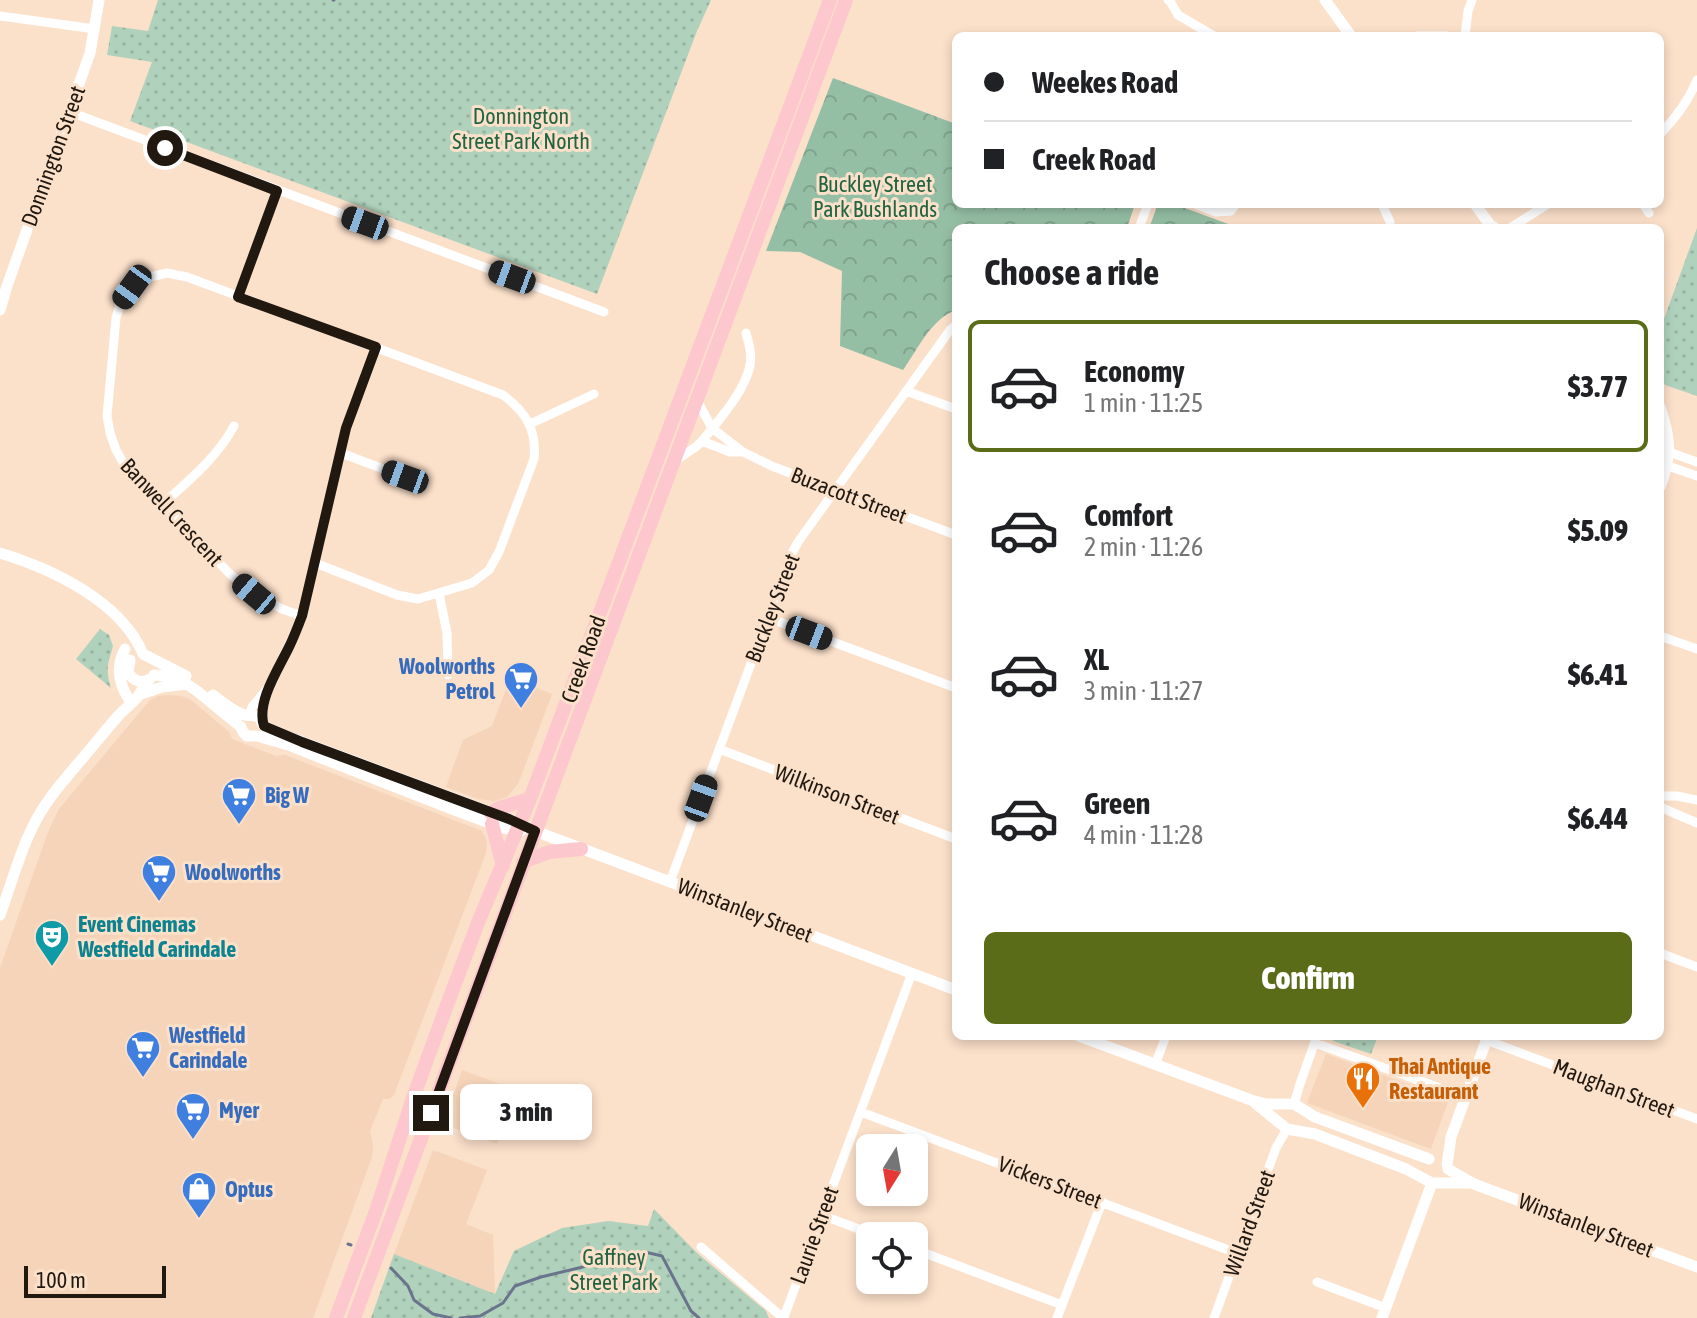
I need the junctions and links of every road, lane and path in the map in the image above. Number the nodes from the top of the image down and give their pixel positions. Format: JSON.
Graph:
{"nodes":[{"id":1,"x":99,"y":0,"type":"edge"},
{"id":2,"x":830,"y":0,"type":"edge"},
{"id":3,"x":846,"y":0,"type":"edge"},
{"id":4,"x":1168,"y":0,"type":"edge"},
{"id":5,"x":1325,"y":0,"type":"edge"},
{"id":6,"x":1472,"y":0,"type":"edge"},
{"id":7,"x":0,"y":16,"type":"edge"},
{"id":8,"x":95,"y":29,"type":"junction"},
{"id":9,"x":1207,"y":32,"type":"edge"},
{"id":10,"x":1348,"y":32,"type":"edge"},
{"id":11,"x":1465,"y":32,"type":"edge"},
{"id":12,"x":1697,"y":80,"type":"edge"},
{"id":13,"x":70,"y":112,"type":"junction"},
{"id":14,"x":1664,"y":130,"type":"edge"},
{"id":15,"x":277,"y":191,"type":"junction"},
{"id":16,"x":1206,"y":208,"type":"edge"},
{"id":17,"x":1233,"y":208,"type":"edge"},
{"id":18,"x":1384,"y":208,"type":"edge"},
{"id":19,"x":1542,"y":208,"type":"edge"},
{"id":20,"x":1390,"y":222,"type":"dead end"},
{"id":21,"x":1516,"y":224,"type":"edge"},
{"id":22,"x":238,"y":297,"type":"junction"},
{"id":23,"x":0,"y":310,"type":"edge"},
{"id":24,"x":604,"y":312,"type":"dead end"},
{"id":25,"x":952,"y":328,"type":"edge"},
{"id":26,"x":746,"y":333,"type":"dead end"},
{"id":27,"x":376,"y":347,"type":"junction"},
{"id":28,"x":906,"y":391,"type":"junction"},
{"id":29,"x":594,"y":394,"type":"dead end"},
{"id":30,"x":696,"y":399,"type":"junction"},
{"id":31,"x":952,"y":408,"type":"edge"},
{"id":32,"x":1664,"y":419,"type":"edge"},
{"id":33,"x":530,"y":424,"type":"junction"},
{"id":34,"x":234,"y":426,"type":"dead end"},
{"id":35,"x":712,"y":428,"type":"junction"},
{"id":36,"x":702,"y":441,"type":"junction"},
{"id":37,"x":743,"y":452,"type":"junction"},
{"id":38,"x":1669,"y":452,"type":"junction"},
{"id":39,"x":341,"y":453,"type":"junction"},
{"id":40,"x":673,"y":462,"type":"junction"},
{"id":41,"x":1697,"y":462,"type":"edge"},
{"id":42,"x":1668,"y":466,"type":"junction"},
{"id":43,"x":1664,"y":476,"type":"edge"},
{"id":44,"x":1697,"y":476,"type":"edge"},
{"id":45,"x":405,"y":477,"type":"dead end"},
{"id":46,"x":836,"y":490,"type":"junction"},
{"id":47,"x":162,"y":505,"type":"junction"},
{"id":48,"x":952,"y":534,"type":"edge"},
{"id":49,"x":0,"y":553,"type":"edge"},
{"id":50,"x":315,"y":563,"type":"junction"},
{"id":51,"x":439,"y":593,"type":"junction"},
{"id":52,"x":302,"y":616,"type":"junction"},
{"id":53,"x":769,"y":618,"type":"junction"},
{"id":54,"x":120,"y":621,"type":"junction"},
{"id":55,"x":1664,"y":637,"type":"edge"},
{"id":56,"x":1697,"y":649,"type":"edge"},
{"id":57,"x":127,"y":654,"type":"junction"},
{"id":58,"x":148,"y":657,"type":"junction"},
{"id":59,"x":448,"y":675,"type":"dead end"},
{"id":60,"x":143,"y":682,"type":"junction"},
{"id":61,"x":187,"y":684,"type":"junction"},
{"id":62,"x":952,"y":687,"type":"edge"},
{"id":63,"x":267,"y":689,"type":"junction"},
{"id":64,"x":128,"y":698,"type":"junction"},
{"id":65,"x":123,"y":711,"type":"junction"},
{"id":66,"x":246,"y":719,"type":"junction"},
{"id":67,"x":261,"y":727,"type":"junction"},
{"id":68,"x":719,"y":749,"type":"junction"},
{"id":69,"x":1664,"y":796,"type":"edge"},
{"id":70,"x":530,"y":799,"type":"junction"},
{"id":71,"x":1697,"y":800,"type":"edge"},
{"id":72,"x":1664,"y":809,"type":"edge"},
{"id":73,"x":491,"y":818,"type":"junction"},
{"id":74,"x":1697,"y":823,"type":"edge"},
{"id":75,"x":519,"y":828,"type":"junction"},
{"id":76,"x":535,"y":831,"type":"junction"},
{"id":77,"x":952,"y":837,"type":"edge"},
{"id":78,"x":581,"y":849,"type":"junction"},
{"id":79,"x":523,"y":862,"type":"junction"},
{"id":80,"x":503,"y":866,"type":"junction"},
{"id":81,"x":670,"y":882,"type":"junction"},
{"id":82,"x":0,"y":915,"type":"edge"},
{"id":83,"x":1664,"y":955,"type":"edge"},
{"id":84,"x":1697,"y":967,"type":"edge"},
{"id":85,"x":912,"y":973,"type":"junction"},
{"id":86,"x":952,"y":988,"type":"edge"},
{"id":87,"x":1089,"y":1040,"type":"edge"},
{"id":88,"x":1164,"y":1040,"type":"edge"},
{"id":89,"x":1316,"y":1040,"type":"edge"},
{"id":90,"x":1319,"y":1040,"type":"edge"},
{"id":91,"x":1486,"y":1040,"type":"edge"},
{"id":92,"x":1492,"y":1040,"type":"edge"},
{"id":93,"x":1155,"y":1065,"type":"junction"},
{"id":94,"x":1465,"y":1097,"type":"junction"},
{"id":95,"x":1251,"y":1100,"type":"junction"},
{"id":96,"x":1294,"y":1105,"type":"junction"},
{"id":97,"x":861,"y":1112,"type":"junction"},
{"id":98,"x":1697,"y":1119,"type":"edge"},
{"id":99,"x":1287,"y":1127,"type":"junction"},
{"id":100,"x":1451,"y":1137,"type":"junction"},
{"id":101,"x":1431,"y":1158,"type":"junction"},
{"id":102,"x":1448,"y":1167,"type":"junction"},
{"id":103,"x":1432,"y":1181,"type":"junction"},
{"id":104,"x":1474,"y":1184,"type":"junction"},
{"id":105,"x":1102,"y":1202,"type":"junction"},
{"id":106,"x":821,"y":1215,"type":"junction"},
{"id":107,"x":856,"y":1228,"type":"edge"},
{"id":108,"x":701,"y":1247,"type":"dead end"},
{"id":109,"x":928,"y":1254,"type":"edge"},
{"id":110,"x":1239,"y":1254,"type":"junction"},
{"id":111,"x":1697,"y":1267,"type":"edge"},
{"id":112,"x":1317,"y":1282,"type":"dead end"},
{"id":113,"x":1062,"y":1305,"type":"junction"},
{"id":114,"x":1384,"y":1313,"type":"edge"},
{"id":115,"x":336,"y":1318,"type":"edge"},
{"id":116,"x":354,"y":1318,"type":"edge"},
{"id":117,"x":784,"y":1318,"type":"edge"},
{"id":118,"x":1057,"y":1318,"type":"edge"},
{"id":119,"x":1214,"y":1318,"type":"edge"}],
"edges":[{"from":1,"to":8,"type":"street","name":"Donnington Street"},
{"from":2,"to":70,"type":"main road","name":"Creek Road"},
{"from":3,"to":30,"type":"main road","name":"Creek Road"},
{"from":4,"to":9,"type":"street"},
{"from":5,"to":10,"type":"street"},
{"from":6,"to":11,"type":"street"},
{"from":7,"to":8,"type":"street"},
{"from":8,"to":13,"type":"street","name":"Donnington Street"},
{"from":12,"to":14,"type":"street"},
{"from":13,"to":15,"type":"street"},
{"from":13,"to":23,"type":"street","name":"Donnington Street"},
{"from":15,"to":22,"type":"street"},
{"from":15,"to":24,"type":"street"},
{"from":16,"to":17,"type":"street"},
{"from":18,"to":20,"type":"street"},
{"from":19,"to":21,"type":"street"},
{"from":22,"to":27,"type":"street","name":"Banwell Crescent"},
{"from":22,"to":47,"type":"street","name":"Banwell Crescent"},
{"from":25,"to":28,"type":"street","name":"Buckley Street"},
{"from":26,"to":35,"type":"street"},
{"from":27,"to":33,"type":"street","name":"Banwell Crescent"},
{"from":27,"to":39,"type":"street"},
{"from":28,"to":31,"type":"street"},
{"from":28,"to":46,"type":"street","name":"Buckley Street"},
{"from":29,"to":33,"type":"street"},
{"from":30,"to":35,"type":"street","name":"Buzacott Street"},
{"from":30,"to":40,"type":"main road","name":"Creek Road"},
{"from":32,"to":38,"type":"street"},
{"from":33,"to":51,"type":"street"},
{"from":34,"to":47,"type":"street"},
{"from":35,"to":36,"type":"street"},
{"from":35,"to":37,"type":"street","name":"Buzacott Street"},
{"from":36,"to":37,"type":"street","name":"Buzacott Street"},
{"from":36,"to":40,"type":"street"},
{"from":37,"to":46,"type":"street","name":"Buzacott Street"},
{"from":38,"to":41,"type":"street"},
{"from":38,"to":42,"type":"street"},
{"from":39,"to":45,"type":"street"},
{"from":39,"to":50,"type":"street"},
{"from":40,"to":76,"type":"main road","name":"Creek Road"},
{"from":42,"to":43,"type":"street"},
{"from":42,"to":44,"type":"street"},
{"from":46,"to":48,"type":"street","name":"Buzacott Street"},
{"from":46,"to":53,"type":"street","name":"Buckley Street"},
{"from":47,"to":52,"type":"street","name":"Banwell Crescent"},
{"from":49,"to":54,"type":"street"},
{"from":50,"to":51,"type":"street"},
{"from":50,"to":52,"type":"street"},
{"from":51,"to":59,"type":"street"},
{"from":52,"to":63,"type":"street"},
{"from":53,"to":62,"type":"street"},
{"from":53,"to":68,"type":"street","name":"Buckley Street"},
{"from":54,"to":57,"type":"street"},
{"from":54,"to":58,"type":"street"},
{"from":55,"to":56,"type":"street"},
{"from":57,"to":58,"type":"street"},
{"from":57,"to":60,"type":"street"},
{"from":57,"to":64,"type":"street"},
{"from":58,"to":60,"type":"street"},
{"from":58,"to":66,"type":"street"},
{"from":60,"to":61,"type":"street"},
{"from":60,"to":61,"type":"street"},
{"from":60,"to":64,"type":"street"},
{"from":60,"to":65,"type":"street"},
{"from":61,"to":66,"type":"street"},
{"from":63,"to":66,"type":"street"},
{"from":63,"to":67,"type":"street"},
{"from":64,"to":65,"type":"street"},
{"from":65,"to":82,"type":"street"},
{"from":66,"to":67,"type":"street"},
{"from":66,"to":67,"type":"street"},
{"from":67,"to":73,"type":"street","name":"Winstanley Street"},
{"from":68,"to":77,"type":"street","name":"Wilkinson Street"},
{"from":68,"to":81,"type":"street","name":"Buckley Street"},
{"from":69,"to":71,"type":"street"},
{"from":70,"to":73,"type":"main road"},
{"from":70,"to":75,"type":"main road","name":"Creek Road"},
{"from":72,"to":74,"type":"street"},
{"from":73,"to":75,"type":"street","name":"Winstanley Street"},
{"from":73,"to":80,"type":"main road"},
{"from":75,"to":76,"type":"street","name":"Winstanley Street"},
{"from":75,"to":80,"type":"main road","name":"Creek Road"},
{"from":76,"to":78,"type":"street","name":"Winstanley Street"},
{"from":76,"to":79,"type":"main road","name":"Creek Road"},
{"from":78,"to":79,"type":"main road"},
{"from":78,"to":81,"type":"street","name":"Winstanley Street"},
{"from":79,"to":116,"type":"main road","name":"Creek Road"},
{"from":80,"to":115,"type":"main road","name":"Creek Road"},
{"from":81,"to":85,"type":"street","name":"Winstanley Street"},
{"from":83,"to":84,"type":"street"},
{"from":85,"to":86,"type":"street","name":"Winstanley Street"},
{"from":85,"to":97,"type":"street","name":"Laurie Street"},
{"from":87,"to":93,"type":"street","name":"Winstanley Street"},
{"from":88,"to":93,"type":"street"},
{"from":89,"to":96,"type":"street"},
{"from":90,"to":94,"type":"street"},
{"from":91,"to":94,"type":"street"},
{"from":92,"to":98,"type":"street","name":"Maughan Street"},
{"from":93,"to":95,"type":"street","name":"Winstanley Street"},
{"from":94,"to":100,"type":"street"},
{"from":95,"to":96,"type":"street","name":"Winstanley Street"},
{"from":95,"to":99,"type":"street","name":"Winstanley Street"},
{"from":96,"to":99,"type":"street"},
{"from":96,"to":99,"type":"street"},
{"from":96,"to":101,"type":"street","name":"Winstanley Street"},
{"from":97,"to":105,"type":"street","name":"Vickers Street"},
{"from":97,"to":106,"type":"street","name":"Laurie Street"},
{"from":99,"to":103,"type":"street","name":"Winstanley Street"},
{"from":99,"to":110,"type":"street","name":"Willard Street"},
{"from":100,"to":101,"type":"street"},
{"from":100,"to":102,"type":"street"},
{"from":101,"to":102,"type":"street","name":"Winstanley Street"},
{"from":101,"to":103,"type":"street"},
{"from":102,"to":103,"type":"street"},
{"from":102,"to":104,"type":"street","name":"Winstanley Street"},
{"from":103,"to":104,"type":"street","name":"Winstanley Street"},
{"from":103,"to":114,"type":"street"},
{"from":104,"to":111,"type":"street","name":"Winstanley Street"},
{"from":105,"to":110,"type":"street","name":"Vickers Street"},
{"from":105,"to":113,"type":"street"},
{"from":106,"to":107,"type":"street"},
{"from":106,"to":117,"type":"street","name":"Laurie Street"},
{"from":108,"to":117,"type":"street"},
{"from":109,"to":113,"type":"street"},
{"from":110,"to":119,"type":"street","name":"Willard Street"},
{"from":112,"to":114,"type":"street"},
{"from":113,"to":118,"type":"street"}]}
